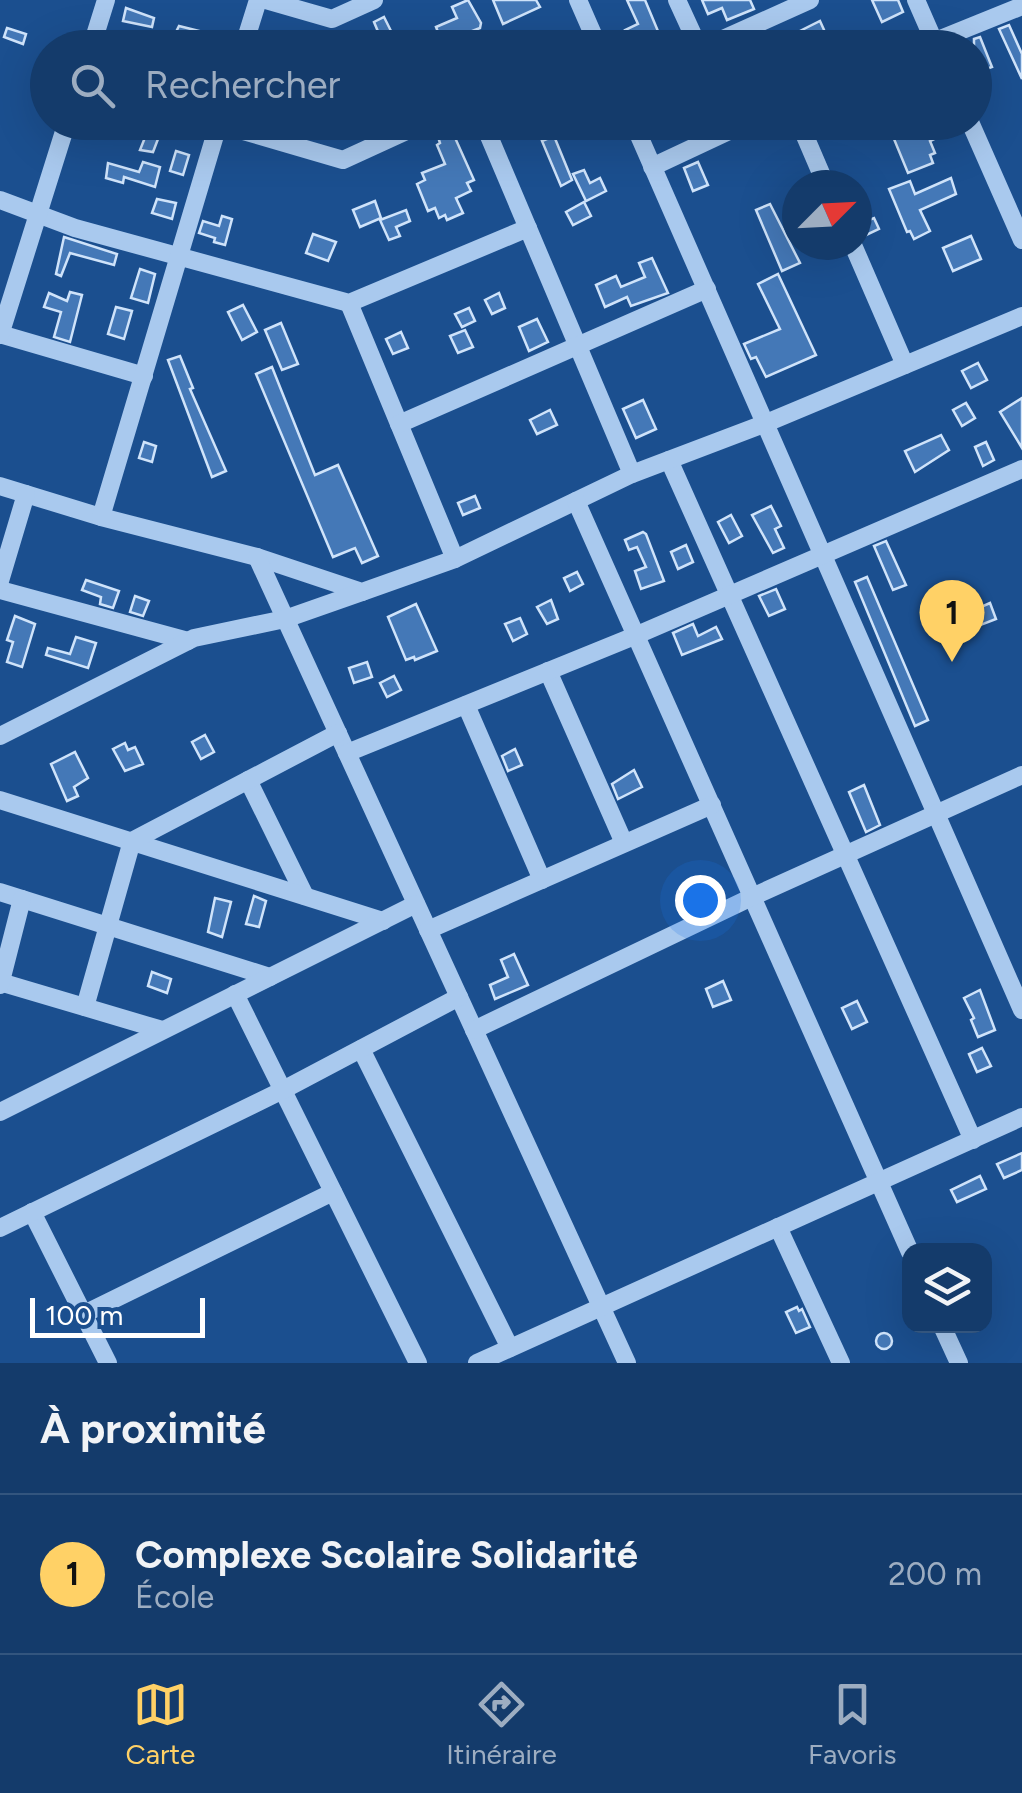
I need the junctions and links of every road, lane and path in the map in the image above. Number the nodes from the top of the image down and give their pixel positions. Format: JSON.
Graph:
{"nodes":[{"id":1,"x":106,"y":0,"type":"edge"},
{"id":2,"x":258,"y":0,"type":"edge"},
{"id":3,"x":266,"y":0,"type":"edge"},
{"id":4,"x":374,"y":0,"type":"edge"},
{"id":5,"x":578,"y":0,"type":"edge"},
{"id":6,"x":677,"y":0,"type":"edge"},
{"id":7,"x":810,"y":0,"type":"edge"},
{"id":8,"x":916,"y":0,"type":"edge"},
{"id":9,"x":777,"y":6,"type":"edge"},
{"id":10,"x":1022,"y":6,"type":"edge"},
{"id":11,"x":97,"y":30,"type":"edge"},
{"id":12,"x":249,"y":30,"type":"edge"},
{"id":13,"x":591,"y":30,"type":"edge"},
{"id":14,"x":691,"y":30,"type":"edge"},
{"id":15,"x":733,"y":30,"type":"edge"},
{"id":16,"x":925,"y":30,"type":"edge"},
{"id":17,"x":965,"y":30,"type":"edge"},
{"id":18,"x":61,"y":140,"type":"edge"},
{"id":19,"x":214,"y":140,"type":"edge"},
{"id":20,"x":276,"y":140,"type":"edge"},
{"id":21,"x":387,"y":140,"type":"edge"},
{"id":22,"x":491,"y":140,"type":"edge"},
{"id":23,"x":640,"y":140,"type":"edge"},
{"id":24,"x":708,"y":140,"type":"edge"},
{"id":25,"x":807,"y":140,"type":"edge"},
{"id":26,"x":978,"y":140,"type":"edge"},
{"id":27,"x":652,"y":167,"type":"junction"},
{"id":28,"x":820,"y":170,"type":"edge"},
{"id":29,"x":0,"y":200,"type":"edge"},
{"id":30,"x":38,"y":215,"type":"junction"},
{"id":31,"x":528,"y":228,"type":"junction"},
{"id":32,"x":1022,"y":240,"type":"edge"},
{"id":33,"x":180,"y":255,"type":"junction"},
{"id":34,"x":859,"y":260,"type":"edge"},
{"id":35,"x":707,"y":288,"type":"junction"},
{"id":36,"x":349,"y":303,"type":"junction"},
{"id":37,"x":1022,"y":316,"type":"edge"},
{"id":38,"x":0,"y":334,"type":"edge"},
{"id":39,"x":579,"y":346,"type":"junction"},
{"id":40,"x":905,"y":366,"type":"junction"},
{"id":41,"x":144,"y":376,"type":"junction"},
{"id":42,"x":399,"y":424,"type":"junction"},
{"id":43,"x":764,"y":424,"type":"junction"},
{"id":44,"x":669,"y":460,"type":"junction"},
{"id":45,"x":1022,"y":470,"type":"edge"},
{"id":46,"x":632,"y":474,"type":"junction"},
{"id":47,"x":0,"y":486,"type":"edge"},
{"id":48,"x":26,"y":494,"type":"junction"},
{"id":49,"x":576,"y":501,"type":"junction"},
{"id":50,"x":102,"y":517,"type":"junction"},
{"id":51,"x":825,"y":554,"type":"junction"},
{"id":52,"x":257,"y":557,"type":"junction"},
{"id":53,"x":455,"y":559,"type":"junction"},
{"id":54,"x":0,"y":581,"type":"edge"},
{"id":55,"x":0,"y":590,"type":"edge"},
{"id":56,"x":362,"y":592,"type":"junction"},
{"id":57,"x":730,"y":595,"type":"junction"},
{"id":58,"x":285,"y":620,"type":"junction"},
{"id":59,"x":637,"y":635,"type":"junction"},
{"id":60,"x":188,"y":641,"type":"junction"},
{"id":61,"x":548,"y":671,"type":"junction"},
{"id":62,"x":466,"y":705,"type":"junction"},
{"id":63,"x":338,"y":733,"type":"junction"},
{"id":64,"x":0,"y":736,"type":"edge"},
{"id":65,"x":347,"y":753,"type":"junction"},
{"id":66,"x":1022,"y":775,"type":"edge"},
{"id":67,"x":248,"y":780,"type":"junction"},
{"id":68,"x":0,"y":800,"type":"edge"},
{"id":69,"x":712,"y":804,"type":"junction"},
{"id":70,"x":936,"y":814,"type":"junction"},
{"id":71,"x":132,"y":841,"type":"junction"},
{"id":72,"x":624,"y":843,"type":"junction"},
{"id":73,"x":846,"y":855,"type":"junction"},
{"id":74,"x":542,"y":880,"type":"junction"},
{"id":75,"x":0,"y":892,"type":"edge"},
{"id":76,"x":305,"y":896,"type":"junction"},
{"id":77,"x":752,"y":896,"type":"junction"},
{"id":78,"x":22,"y":899,"type":"junction"},
{"id":79,"x":416,"y":904,"type":"junction"},
{"id":80,"x":383,"y":920,"type":"junction"},
{"id":81,"x":108,"y":926,"type":"junction"},
{"id":82,"x":428,"y":930,"type":"junction"},
{"id":83,"x":270,"y":977,"type":"junction"},
{"id":84,"x":0,"y":983,"type":"edge"},
{"id":85,"x":235,"y":994,"type":"junction"},
{"id":86,"x":458,"y":997,"type":"junction"},
{"id":87,"x":84,"y":1007,"type":"junction"},
{"id":88,"x":1022,"y":1010,"type":"edge"},
{"id":89,"x":162,"y":1030,"type":"junction"},
{"id":90,"x":474,"y":1030,"type":"junction"},
{"id":91,"x":361,"y":1048,"type":"junction"},
{"id":92,"x":283,"y":1090,"type":"junction"},
{"id":93,"x":0,"y":1112,"type":"edge"},
{"id":94,"x":1022,"y":1118,"type":"edge"},
{"id":95,"x":973,"y":1140,"type":"junction"},
{"id":96,"x":878,"y":1182,"type":"junction"},
{"id":97,"x":334,"y":1192,"type":"junction"},
{"id":98,"x":32,"y":1212,"type":"junction"},
{"id":99,"x":778,"y":1227,"type":"junction"},
{"id":100,"x":0,"y":1228,"type":"edge"},
{"id":101,"x":906,"y":1243,"type":"edge"},
{"id":102,"x":601,"y":1307,"type":"junction"},
{"id":103,"x":84,"y":1314,"type":"junction"},
{"id":104,"x":945,"y":1333,"type":"edge"},
{"id":105,"x":510,"y":1348,"type":"junction"},
{"id":106,"x":108,"y":1363,"type":"edge"},
{"id":107,"x":418,"y":1363,"type":"edge"},
{"id":108,"x":477,"y":1363,"type":"edge"},
{"id":109,"x":626,"y":1363,"type":"edge"},
{"id":110,"x":840,"y":1363,"type":"edge"},
{"id":111,"x":959,"y":1363,"type":"edge"}],
"edges":[{"from":1,"to":11,"type":"street"},
{"from":2,"to":12,"type":"street"},
{"from":3,"to":4,"type":"street"},
{"from":5,"to":13,"type":"street"},
{"from":6,"to":14,"type":"street"},
{"from":7,"to":9,"type":"street"},
{"from":8,"to":16,"type":"street"},
{"from":9,"to":15,"type":"street"},
{"from":10,"to":17,"type":"street"},
{"from":18,"to":30,"type":"street"},
{"from":19,"to":33,"type":"street"},
{"from":20,"to":21,"type":"street"},
{"from":22,"to":31,"type":"street"},
{"from":23,"to":27,"type":"street"},
{"from":24,"to":27,"type":"street"},
{"from":25,"to":28,"type":"street"},
{"from":26,"to":32,"type":"street"},
{"from":27,"to":35,"type":"street"},
{"from":29,"to":30,"type":"street"},
{"from":30,"to":33,"type":"street"},
{"from":30,"to":38,"type":"street"},
{"from":31,"to":36,"type":"street"},
{"from":31,"to":39,"type":"street"},
{"from":33,"to":36,"type":"street"},
{"from":33,"to":41,"type":"street"},
{"from":34,"to":40,"type":"street"},
{"from":35,"to":39,"type":"street"},
{"from":35,"to":43,"type":"street"},
{"from":36,"to":42,"type":"street"},
{"from":37,"to":40,"type":"street"},
{"from":38,"to":41,"type":"street"},
{"from":39,"to":42,"type":"street"},
{"from":39,"to":46,"type":"street"},
{"from":40,"to":43,"type":"street"},
{"from":41,"to":50,"type":"street"},
{"from":42,"to":53,"type":"street"},
{"from":43,"to":44,"type":"street"},
{"from":43,"to":51,"type":"street"},
{"from":44,"to":46,"type":"street"},
{"from":44,"to":57,"type":"street"},
{"from":45,"to":51,"type":"street"},
{"from":46,"to":49,"type":"street"},
{"from":47,"to":48,"type":"street"},
{"from":48,"to":50,"type":"street"},
{"from":48,"to":54,"type":"street"},
{"from":49,"to":53,"type":"street"},
{"from":49,"to":59,"type":"street"},
{"from":50,"to":52,"type":"street"},
{"from":51,"to":57,"type":"street"},
{"from":51,"to":70,"type":"street"},
{"from":52,"to":56,"type":"street"},
{"from":52,"to":58,"type":"street"},
{"from":53,"to":56,"type":"street"},
{"from":55,"to":60,"type":"street"},
{"from":56,"to":58,"type":"street"},
{"from":57,"to":59,"type":"street"},
{"from":57,"to":73,"type":"street"},
{"from":58,"to":60,"type":"street"},
{"from":58,"to":63,"type":"street"},
{"from":59,"to":61,"type":"street"},
{"from":59,"to":69,"type":"street"},
{"from":60,"to":64,"type":"street"},
{"from":61,"to":62,"type":"street"},
{"from":61,"to":72,"type":"street"},
{"from":62,"to":65,"type":"street"},
{"from":62,"to":74,"type":"street"},
{"from":63,"to":65,"type":"street"},
{"from":63,"to":67,"type":"street"},
{"from":65,"to":79,"type":"street"},
{"from":66,"to":70,"type":"street"},
{"from":67,"to":71,"type":"street"},
{"from":67,"to":76,"type":"street"},
{"from":68,"to":71,"type":"street"},
{"from":69,"to":72,"type":"street"},
{"from":69,"to":77,"type":"street"},
{"from":70,"to":73,"type":"street"},
{"from":70,"to":88,"type":"street"},
{"from":71,"to":76,"type":"street"},
{"from":71,"to":81,"type":"street"},
{"from":72,"to":74,"type":"street"},
{"from":73,"to":77,"type":"street"},
{"from":73,"to":95,"type":"street"},
{"from":74,"to":82,"type":"street"},
{"from":75,"to":78,"type":"street"},
{"from":76,"to":80,"type":"street"},
{"from":77,"to":90,"type":"street"},
{"from":77,"to":96,"type":"street"},
{"from":78,"to":81,"type":"street"},
{"from":78,"to":84,"type":"street"},
{"from":79,"to":80,"type":"street"},
{"from":79,"to":82,"type":"street"},
{"from":80,"to":83,"type":"street"},
{"from":81,"to":83,"type":"street"},
{"from":81,"to":87,"type":"street"},
{"from":82,"to":86,"type":"street"},
{"from":83,"to":85,"type":"street"},
{"from":84,"to":87,"type":"street"},
{"from":85,"to":89,"type":"street"},
{"from":85,"to":92,"type":"street"},
{"from":86,"to":90,"type":"street"},
{"from":86,"to":91,"type":"street"},
{"from":87,"to":89,"type":"street"},
{"from":89,"to":93,"type":"street"},
{"from":90,"to":102,"type":"street"},
{"from":91,"to":92,"type":"street"},
{"from":91,"to":105,"type":"street"},
{"from":92,"to":97,"type":"street"},
{"from":92,"to":98,"type":"street"},
{"from":94,"to":95,"type":"street"},
{"from":95,"to":96,"type":"street"},
{"from":96,"to":99,"type":"street"},
{"from":96,"to":101,"type":"street"},
{"from":97,"to":103,"type":"street"},
{"from":97,"to":107,"type":"street"},
{"from":98,"to":100,"type":"street"},
{"from":98,"to":103,"type":"street"},
{"from":99,"to":102,"type":"street"},
{"from":99,"to":110,"type":"street"},
{"from":102,"to":105,"type":"street"},
{"from":102,"to":109,"type":"street"},
{"from":103,"to":106,"type":"street"},
{"from":104,"to":111,"type":"street"},
{"from":105,"to":108,"type":"street"}]}
